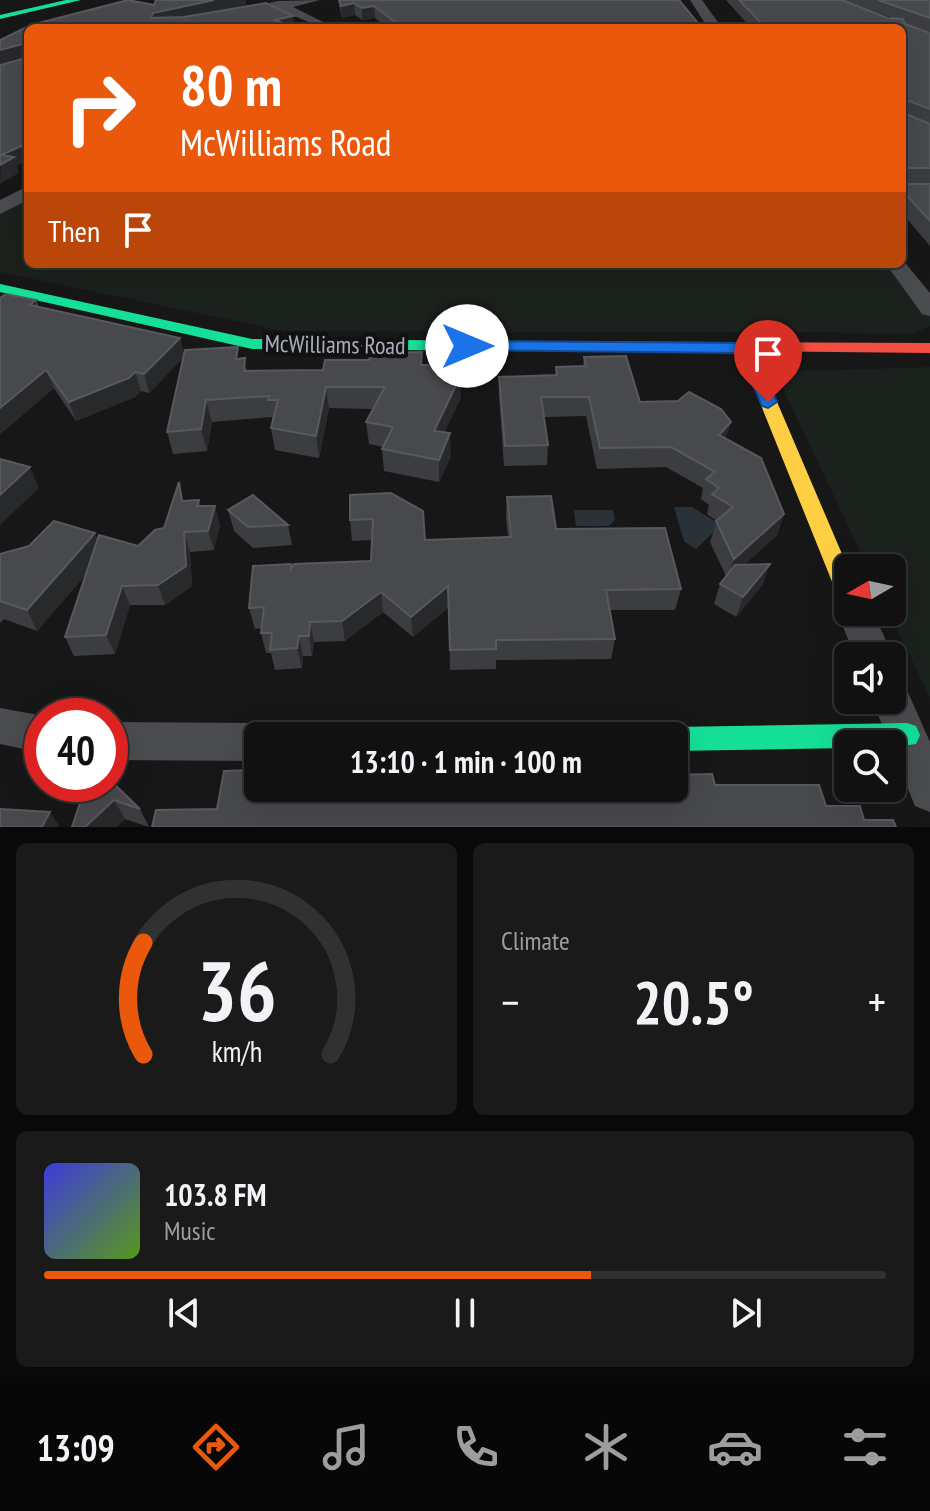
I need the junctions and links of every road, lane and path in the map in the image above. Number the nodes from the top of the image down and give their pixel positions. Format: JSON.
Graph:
{"nodes":[{"id":1,"x":77,"y":0,"type":"edge"},
{"id":2,"x":314,"y":0,"type":"edge"},
{"id":3,"x":696,"y":0,"type":"edge"},
{"id":4,"x":273,"y":2,"type":"edge"},
{"id":5,"x":0,"y":17,"type":"edge"},
{"id":6,"x":180,"y":24,"type":"edge"},
{"id":7,"x":320,"y":24,"type":"edge"},
{"id":8,"x":712,"y":24,"type":"edge"},
{"id":9,"x":24,"y":194,"type":"edge"},
{"id":10,"x":0,"y":208,"type":"edge"},
{"id":11,"x":900,"y":268,"type":"edge"},
{"id":12,"x":0,"y":288,"type":"edge"},
{"id":13,"x":930,"y":309,"type":"edge"},
{"id":14,"x":746,"y":348,"type":"junction"},
{"id":15,"x":930,"y":348,"type":"edge"},
{"id":16,"x":834,"y":560,"type":"edge"},
{"id":17,"x":899,"y":718,"type":"edge"},
{"id":18,"x":0,"y":726,"type":"edge"},
{"id":19,"x":24,"y":731,"type":"edge"},
{"id":20,"x":688,"y":738,"type":"edge"},
{"id":21,"x":128,"y":741,"type":"edge"},
{"id":22,"x":244,"y":742,"type":"edge"},
{"id":23,"x":930,"y":791,"type":"edge"}],
"edges":[{"from":1,"to":5,"type":"street"},
{"from":2,"to":4,"type":"street"},
{"from":3,"to":8,"type":"street"},
{"from":4,"to":6,"type":"street"},
{"from":4,"to":7,"type":"street"},
{"from":9,"to":10,"type":"street"},
{"from":11,"to":13,"type":"street"},
{"from":12,"to":14,"type":"street","name":"McWilliams Road"},
{"from":14,"to":15,"type":"street","name":"McWilliams Road"},
{"from":14,"to":16,"type":"street"},
{"from":17,"to":20,"type":"street"},
{"from":17,"to":23,"type":"street"},
{"from":18,"to":19,"type":"street"},
{"from":21,"to":22,"type":"street"}]}
